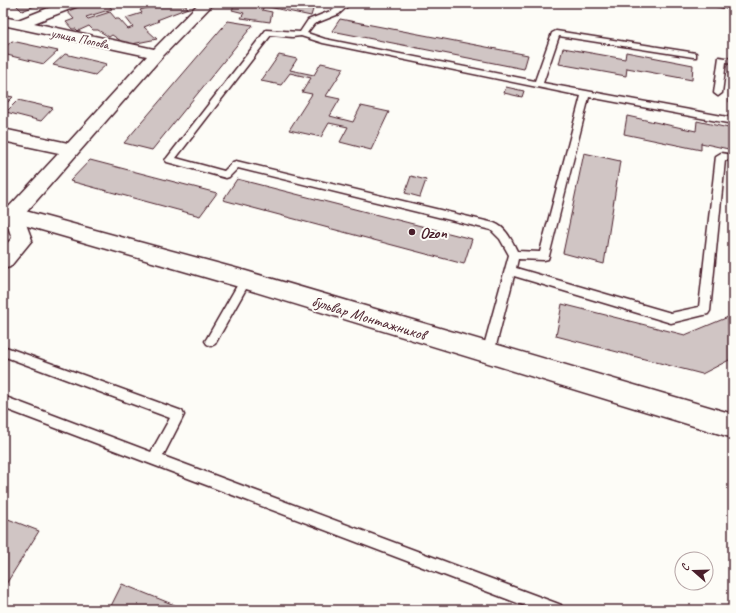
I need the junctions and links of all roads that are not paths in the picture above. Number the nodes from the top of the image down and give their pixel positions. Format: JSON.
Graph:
{"nodes":[{"id":1,"x":73,"y":3,"type":"edge"},
{"id":2,"x":207,"y":3,"type":"edge"},
{"id":3,"x":347,"y":3,"type":"edge"},
{"id":4,"x":722,"y":3,"type":"edge"},
{"id":5,"x":733,"y":5,"type":"edge"},
{"id":6,"x":3,"y":21,"type":"edge"},
{"id":7,"x":18,"y":25,"type":"junction"},
{"id":8,"x":302,"y":34,"type":"junction"},
{"id":9,"x":157,"y":54,"type":"junction"},
{"id":10,"x":692,"y":56,"type":"dead end"},
{"id":11,"x":733,"y":60,"type":"edge"},
{"id":12,"x":538,"y":85,"type":"junction"},
{"id":13,"x":718,"y":92,"type":"dead end"},
{"id":14,"x":586,"y":94,"type":"junction"},
{"id":15,"x":733,"y":121,"type":"edge"},
{"id":16,"x":3,"y":135,"type":"edge"},
{"id":17,"x":70,"y":149,"type":"junction"},
{"id":18,"x":733,"y":158,"type":"edge"},
{"id":19,"x":8,"y":213,"type":"edge"},
{"id":20,"x":514,"y":255,"type":"junction"},
{"id":21,"x":3,"y":260,"type":"edge"},
{"id":22,"x":510,"y":271,"type":"junction"},
{"id":23,"x":246,"y":280,"type":"junction"},
{"id":24,"x":211,"y":340,"type":"dead end"},
{"id":25,"x":3,"y":350,"type":"edge"},
{"id":26,"x":488,"y":353,"type":"junction"},
{"id":27,"x":3,"y":402,"type":"edge"},
{"id":28,"x":733,"y":426,"type":"edge"},
{"id":29,"x":154,"y":459,"type":"junction"},
{"id":30,"x":556,"y":610,"type":"edge"}],
"edges":[{"from":1,"to":7,"type":"street"},
{"from":2,"to":9,"type":"street"},
{"from":3,"to":8,"type":"lane"},
{"from":4,"to":5,"type":"street"},
{"from":6,"to":7,"type":"street","name":"улица Попова"},
{"from":7,"to":9,"type":"street","name":"улица Попова"},
{"from":8,"to":12,"type":"lane"},
{"from":8,"to":20,"type":"lane"},
{"from":9,"to":17,"type":"street"},
{"from":10,"to":12,"type":"lane"},
{"from":11,"to":13,"type":"lane"},
{"from":12,"to":14,"type":"lane"},
{"from":14,"to":15,"type":"lane"},
{"from":14,"to":20,"type":"lane"},
{"from":16,"to":17,"type":"street"},
{"from":17,"to":19,"type":"street"},
{"from":18,"to":22,"type":"lane"},
{"from":19,"to":21,"type":"street"},
{"from":19,"to":23,"type":"street","name":"бульвар Монтажников"},
{"from":20,"to":22,"type":"lane"},
{"from":22,"to":26,"type":"lane"},
{"from":23,"to":24,"type":"lane"},
{"from":23,"to":26,"type":"street","name":"бульвар Монтажников"},
{"from":25,"to":29,"type":"lane"},
{"from":26,"to":28,"type":"street","name":"бульвар Монтажников"},
{"from":27,"to":29,"type":"lane"},
{"from":29,"to":30,"type":"lane"}]}
